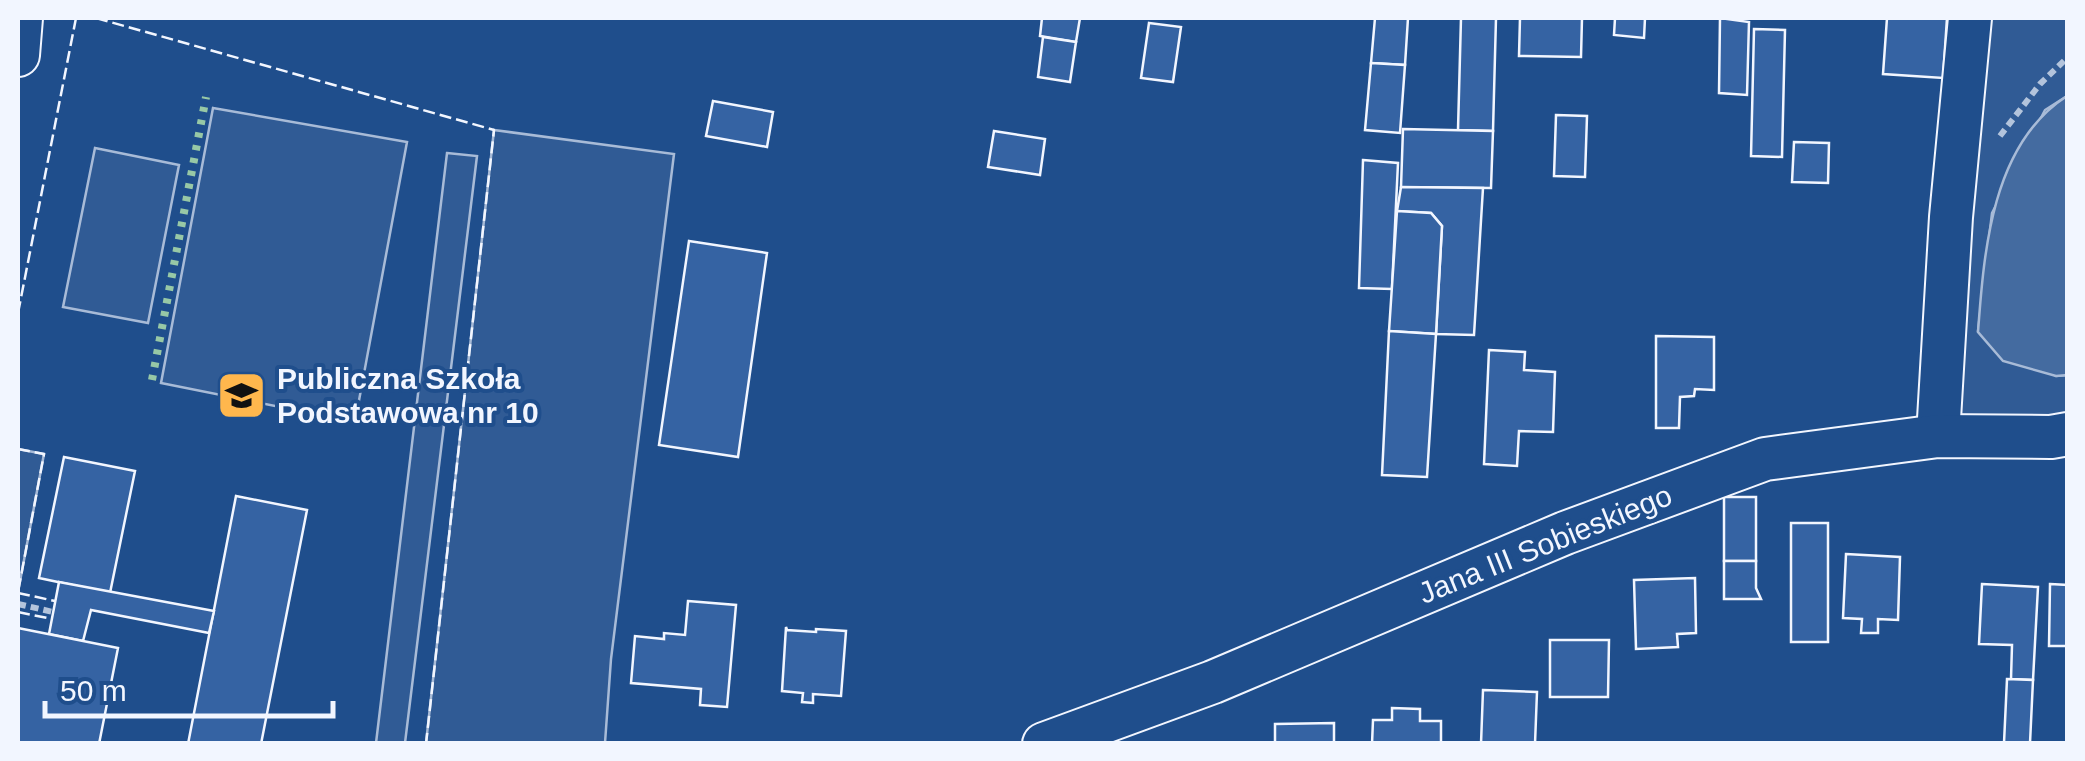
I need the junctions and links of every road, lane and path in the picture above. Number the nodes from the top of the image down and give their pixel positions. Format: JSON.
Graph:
{"nodes":[{"id":1,"x":22,"y":18,"type":"edge"},
{"id":2,"x":1970,"y":18,"type":"edge"},
{"id":3,"x":18,"y":55,"type":"edge"},
{"id":4,"x":2068,"y":57,"type":"edge"},
{"id":5,"x":1993,"y":146,"type":"dead end"},
{"id":6,"x":2068,"y":434,"type":"edge"},
{"id":7,"x":1938,"y":436,"type":"junction"},
{"id":8,"x":18,"y":604,"type":"edge"},
{"id":9,"x":53,"y":612,"type":"dead end"},
{"id":10,"x":1044,"y":744,"type":"edge"}],
"edges":[{"from":1,"to":3,"type":"street"},
{"from":2,"to":7,"type":"street"},
{"from":4,"to":5,"type":"path"},
{"from":6,"to":7,"type":"street","name":"Jana III Sobieskiego"},
{"from":7,"to":10,"type":"street","name":"Jana III Sobieskiego"},
{"from":8,"to":9,"type":"path"}]}
